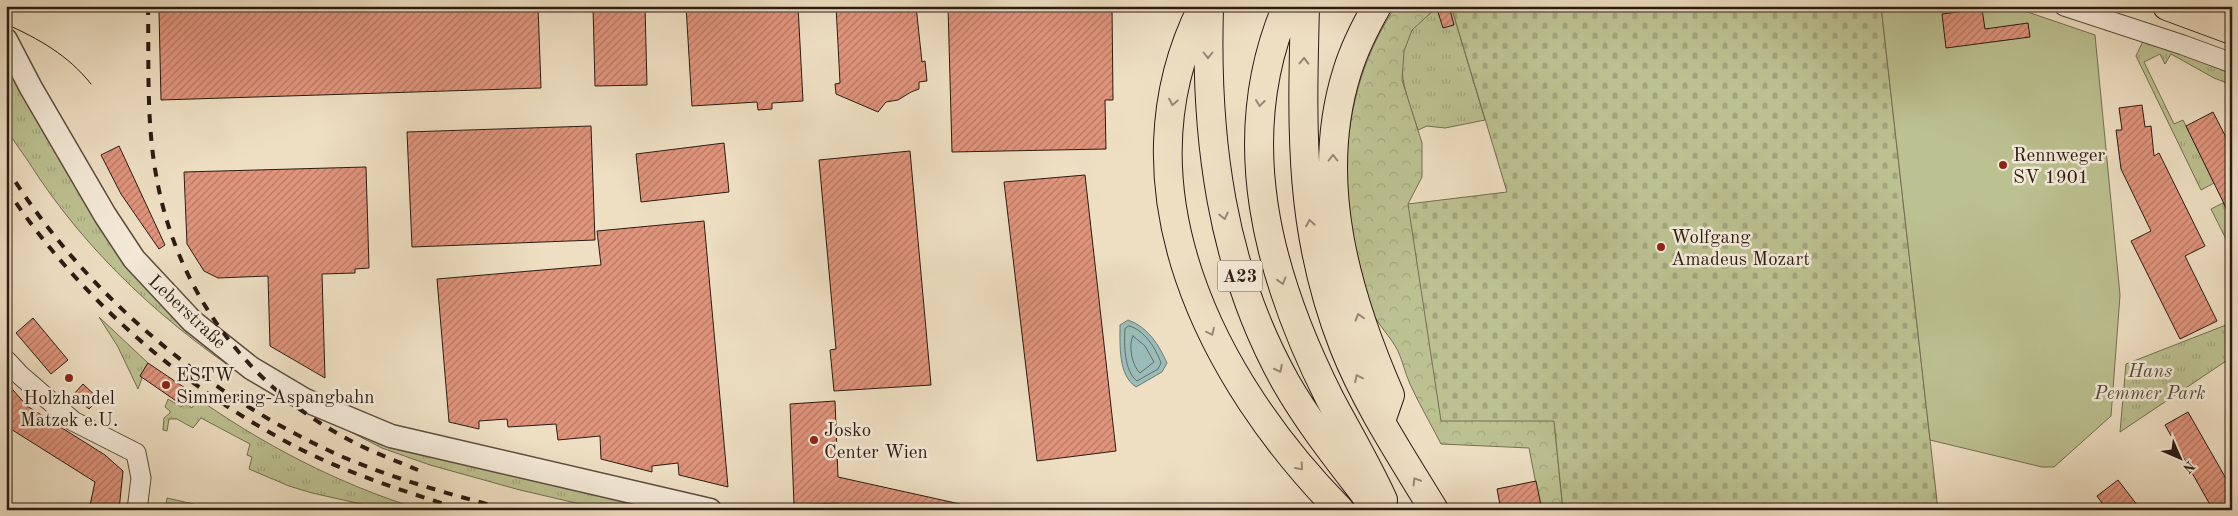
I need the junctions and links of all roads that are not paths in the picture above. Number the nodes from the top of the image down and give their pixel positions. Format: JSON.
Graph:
{"nodes":[{"id":1,"x":1203,"y":6,"type":"edge"},
{"id":2,"x":1208,"y":6,"type":"edge"},
{"id":3,"x":1287,"y":6,"type":"edge"},
{"id":4,"x":1305,"y":6,"type":"edge"},
{"id":5,"x":1377,"y":6,"type":"edge"},
{"id":6,"x":2064,"y":6,"type":"edge"},
{"id":7,"x":2167,"y":6,"type":"edge"},
{"id":8,"x":2232,"y":30,"type":"edge"},
{"id":9,"x":6,"y":40,"type":"edge"},
{"id":10,"x":2232,"y":63,"type":"edge"},
{"id":11,"x":6,"y":360,"type":"edge"},
{"id":12,"x":1381,"y":421,"type":"junction"},
{"id":13,"x":137,"y":510,"type":"edge"},
{"id":14,"x":710,"y":510,"type":"edge"},
{"id":15,"x":1340,"y":510,"type":"edge"},
{"id":16,"x":1377,"y":510,"type":"edge"},
{"id":17,"x":1388,"y":510,"type":"edge"},
{"id":18,"x":1434,"y":510,"type":"edge"}],
"edges":[{"from":1,"to":15,"type":"highway","one_way":true},
{"from":2,"to":16,"type":"highway","number":"A23","one_way":true},
{"from":3,"to":17,"type":"highway","one_way":true},
{"from":12,"to":4,"type":"highway","one_way":true},
{"from":12,"to":5,"type":"highway","one_way":true},
{"from":6,"to":10,"type":"street"},
{"from":7,"to":8,"type":"highway"},
{"from":9,"to":14,"type":"street","name":"Leberstraße"},
{"from":11,"to":13,"type":"street"},
{"from":18,"to":12,"type":"highway","one_way":true}]}
